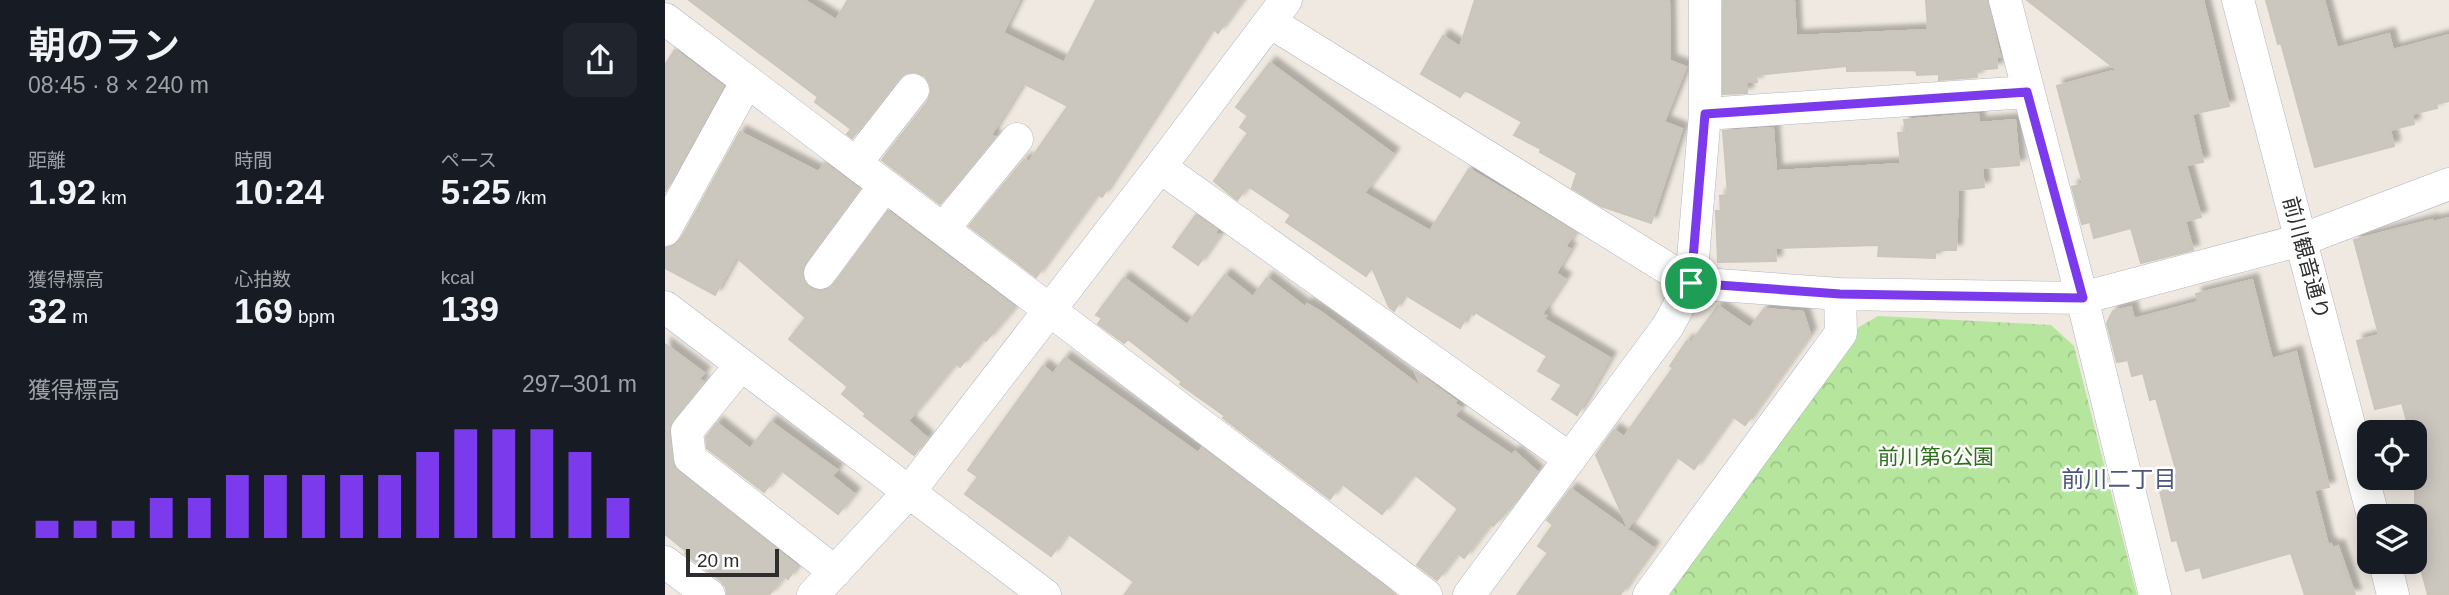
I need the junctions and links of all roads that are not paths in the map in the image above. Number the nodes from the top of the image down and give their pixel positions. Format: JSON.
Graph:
{"nodes":[{"id":1,"x":1705,"y":0,"type":"edge"},
{"id":2,"x":2005,"y":0,"type":"edge"},
{"id":3,"x":2238,"y":0,"type":"edge"},
{"id":4,"x":1278,"y":11,"type":"edge"},
{"id":5,"x":665,"y":19,"type":"edge"},
{"id":6,"x":747,"y":80,"type":"junction"},
{"id":7,"x":913,"y":90,"type":"dead end"},
{"id":8,"x":2027,"y":92,"type":"junction"},
{"id":9,"x":1705,"y":114,"type":"junction"},
{"id":10,"x":1017,"y":139,"type":"dead end"},
{"id":11,"x":856,"y":163,"type":"junction"},
{"id":12,"x":1160,"y":167,"type":"junction"},
{"id":13,"x":2449,"y":184,"type":"edge"},
{"id":14,"x":885,"y":185,"type":"junction"},
{"id":15,"x":943,"y":229,"type":"junction"},
{"id":16,"x":665,"y":230,"type":"edge"},
{"id":17,"x":2301,"y":240,"type":"junction"},
{"id":18,"x":820,"y":273,"type":"dead end"},
{"id":19,"x":1691,"y":283,"type":"junction"},
{"id":20,"x":1840,"y":294,"type":"junction"},
{"id":21,"x":2083,"y":298,"type":"junction"},
{"id":22,"x":665,"y":307,"type":"edge"},
{"id":23,"x":1051,"y":310,"type":"junction"},
{"id":24,"x":741,"y":365,"type":"junction"},
{"id":25,"x":1570,"y":460,"type":"junction"},
{"id":26,"x":909,"y":492,"type":"junction"},
{"id":27,"x":2370,"y":504,"type":"edge"},
{"id":28,"x":665,"y":562,"type":"edge"},
{"id":29,"x":2388,"y":574,"type":"edge"},
{"id":30,"x":820,"y":589,"type":"edge"},
{"id":31,"x":709,"y":595,"type":"edge"},
{"id":32,"x":1045,"y":595,"type":"edge"},
{"id":33,"x":1426,"y":595,"type":"edge"},
{"id":34,"x":1469,"y":595,"type":"edge"},
{"id":35,"x":1649,"y":595,"type":"edge"},
{"id":36,"x":2155,"y":595,"type":"edge"},
{"id":37,"x":2393,"y":595,"type":"edge"}],
"edges":[{"from":1,"to":9,"type":"street"},
{"from":2,"to":8,"type":"street"},
{"from":3,"to":17,"type":"street","name":"前川観音通り"},
{"from":4,"to":12,"type":"street"},
{"from":4,"to":19,"type":"street"},
{"from":5,"to":6,"type":"street"},
{"from":6,"to":11,"type":"street"},
{"from":6,"to":16,"type":"street"},
{"from":7,"to":11,"type":"street"},
{"from":8,"to":9,"type":"street"},
{"from":8,"to":21,"type":"street"},
{"from":9,"to":19,"type":"street"},
{"from":10,"to":15,"type":"street"},
{"from":11,"to":14,"type":"street"},
{"from":12,"to":23,"type":"street"},
{"from":12,"to":25,"type":"street"},
{"from":13,"to":17,"type":"street"},
{"from":14,"to":15,"type":"street"},
{"from":14,"to":18,"type":"street"},
{"from":15,"to":23,"type":"street"},
{"from":17,"to":21,"type":"street"},
{"from":17,"to":27,"type":"street","name":"前川観音通り"},
{"from":19,"to":20,"type":"street"},
{"from":19,"to":25,"type":"street"},
{"from":20,"to":21,"type":"street"},
{"from":20,"to":35,"type":"street"},
{"from":21,"to":36,"type":"street"},
{"from":22,"to":24,"type":"street"},
{"from":23,"to":26,"type":"street"},
{"from":23,"to":33,"type":"street"},
{"from":24,"to":26,"type":"street"},
{"from":24,"to":30,"type":"street"},
{"from":25,"to":34,"type":"street"},
{"from":26,"to":30,"type":"street"},
{"from":26,"to":32,"type":"street"},
{"from":28,"to":31,"type":"street"},
{"from":29,"to":37,"type":"street"}]}
